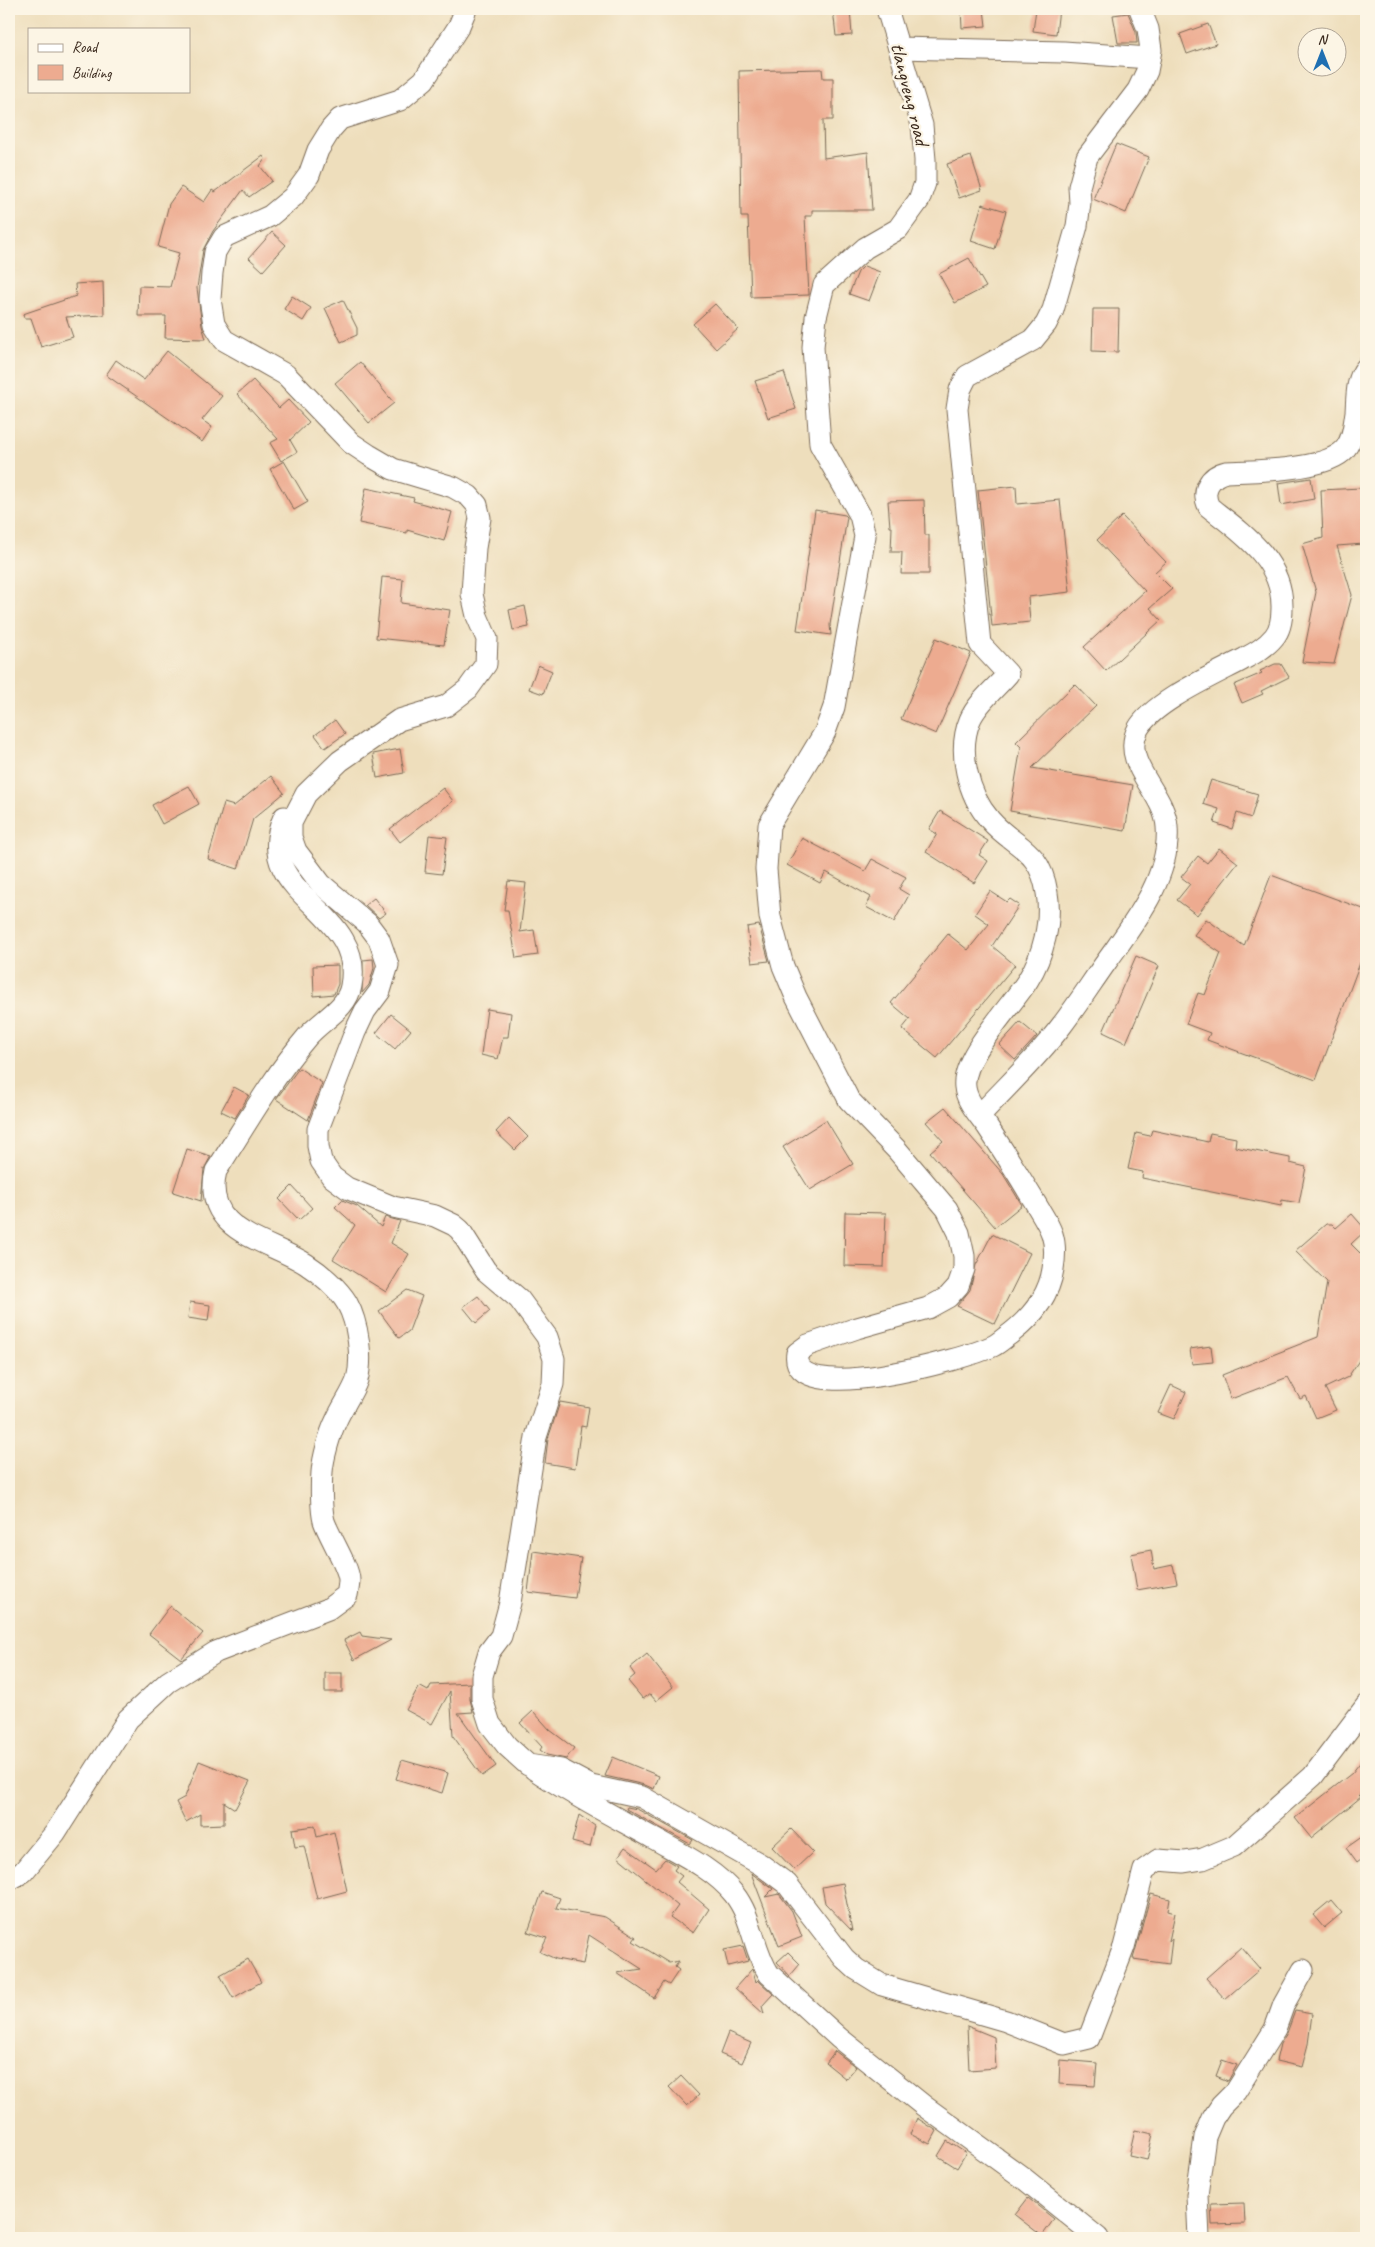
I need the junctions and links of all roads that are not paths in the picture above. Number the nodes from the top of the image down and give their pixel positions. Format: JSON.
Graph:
{"nodes":[{"id":1,"x":466,"y":9,"type":"edge"},
{"id":2,"x":887,"y":9,"type":"edge"},
{"id":3,"x":1140,"y":9,"type":"edge"},
{"id":4,"x":899,"y":48,"type":"junction"},
{"id":5,"x":1149,"y":58,"type":"junction"},
{"id":6,"x":1366,"y":368,"type":"edge"},
{"id":7,"x":306,"y":794,"type":"junction"},
{"id":8,"x":980,"y":1115,"type":"junction"},
{"id":9,"x":1366,"y":1706,"type":"edge"},
{"id":10,"x":528,"y":1765,"type":"junction"},
{"id":11,"x":9,"y":1880,"type":"edge"},
{"id":12,"x":1302,"y":1970,"type":"dead end"},
{"id":13,"x":1098,"y":2238,"type":"edge"},
{"id":14,"x":1199,"y":2238,"type":"edge"}],
"edges":[{"from":1,"to":7,"type":"street"},
{"from":2,"to":4,"type":"street","name":"tlangveng road"},
{"from":3,"to":5,"type":"street"},
{"from":4,"to":5,"type":"street"},
{"from":4,"to":8,"type":"street","name":"tlangveng road"},
{"from":5,"to":8,"type":"street"},
{"from":6,"to":8,"type":"street"},
{"from":7,"to":10,"type":"street"},
{"from":7,"to":11,"type":"street"},
{"from":9,"to":10,"type":"street"},
{"from":10,"to":13,"type":"street"},
{"from":12,"to":14,"type":"street"}]}
